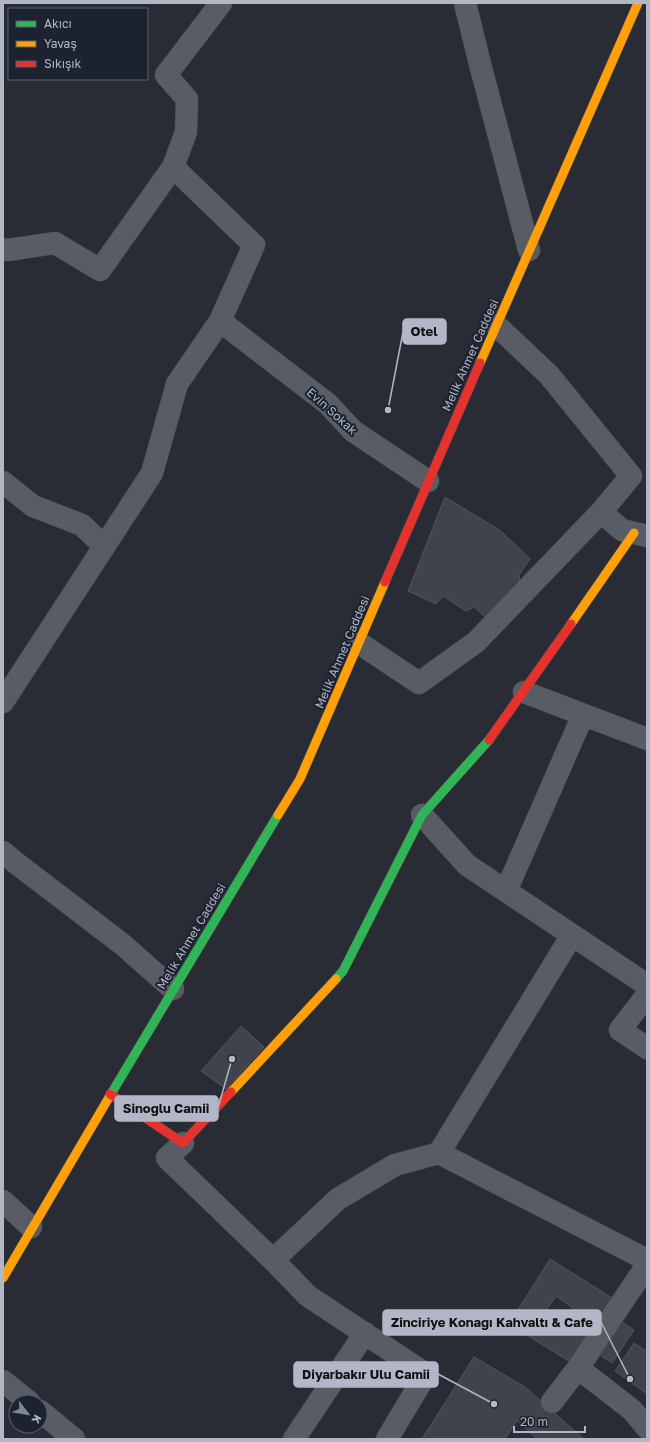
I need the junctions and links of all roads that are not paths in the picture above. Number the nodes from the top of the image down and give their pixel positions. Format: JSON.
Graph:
{"nodes":[{"id":1,"x":219,"y":3,"type":"edge"},
{"id":2,"x":465,"y":3,"type":"edge"},
{"id":3,"x":638,"y":3,"type":"edge"},
{"id":4,"x":173,"y":167,"type":"junction"},
{"id":5,"x":3,"y":249,"type":"edge"},
{"id":6,"x":529,"y":250,"type":"junction"},
{"id":7,"x":220,"y":321,"type":"junction"},
{"id":8,"x":496,"y":325,"type":"junction"},
{"id":9,"x":428,"y":481,"type":"junction"},
{"id":10,"x":3,"y":482,"type":"edge"},
{"id":11,"x":601,"y":512,"type":"junction"},
{"id":12,"x":641,"y":535,"type":"edge"},
{"id":13,"x":104,"y":546,"type":"junction"},
{"id":14,"x":359,"y":642,"type":"junction"},
{"id":15,"x":524,"y":692,"type":"junction"},
{"id":16,"x":3,"y":702,"type":"edge"},
{"id":17,"x":583,"y":715,"type":"junction"},
{"id":18,"x":647,"y":739,"type":"edge"},
{"id":19,"x":422,"y":815,"type":"junction"},
{"id":20,"x":7,"y":864,"type":"edge"},
{"id":21,"x":506,"y":891,"type":"junction"},
{"id":22,"x":572,"y":935,"type":"junction"},
{"id":23,"x":647,"y":985,"type":"edge"},
{"id":24,"x":174,"y":989,"type":"junction"},
{"id":25,"x":647,"y":995,"type":"edge"},
{"id":26,"x":647,"y":1048,"type":"edge"},
{"id":27,"x":110,"y":1094,"type":"junction"},
{"id":28,"x":183,"y":1143,"type":"junction"},
{"id":29,"x":439,"y":1153,"type":"junction"},
{"id":30,"x":3,"y":1201,"type":"edge"},
{"id":31,"x":31,"y":1227,"type":"junction"},
{"id":32,"x":273,"y":1260,"type":"junction"},
{"id":33,"x":647,"y":1260,"type":"edge"},
{"id":34,"x":647,"y":1265,"type":"edge"},
{"id":35,"x":3,"y":1278,"type":"edge"},
{"id":36,"x":365,"y":1333,"type":"junction"},
{"id":37,"x":578,"y":1368,"type":"junction"},
{"id":38,"x":3,"y":1381,"type":"edge"},
{"id":39,"x":19,"y":1394,"type":"edge"},
{"id":40,"x":552,"y":1402,"type":"dead end"},
{"id":41,"x":48,"y":1418,"type":"edge"},
{"id":42,"x":647,"y":1428,"type":"edge"},
{"id":43,"x":74,"y":1439,"type":"edge"},
{"id":44,"x":294,"y":1439,"type":"edge"},
{"id":45,"x":387,"y":1439,"type":"edge"}],
"edges":[{"from":1,"to":4,"type":"street"},
{"from":2,"to":6,"type":"street"},
{"from":3,"to":6,"type":"street","name":"Melik Ahmet Caddesi"},
{"from":4,"to":5,"type":"street"},
{"from":4,"to":7,"type":"street"},
{"from":6,"to":8,"type":"street","name":"Melik Ahmet Caddesi"},
{"from":7,"to":9,"type":"street","name":"Evin Sokak"},
{"from":7,"to":13,"type":"street"},
{"from":8,"to":9,"type":"street","name":"Melik Ahmet Caddesi"},
{"from":8,"to":11,"type":"street"},
{"from":9,"to":14,"type":"street","name":"Melik Ahmet Caddesi"},
{"from":10,"to":13,"type":"street"},
{"from":11,"to":12,"type":"street"},
{"from":11,"to":14,"type":"street"},
{"from":12,"to":15,"type":"street"},
{"from":13,"to":16,"type":"street"},
{"from":14,"to":24,"type":"street","name":"Melik Ahmet Caddesi"},
{"from":15,"to":17,"type":"street"},
{"from":15,"to":19,"type":"street"},
{"from":17,"to":18,"type":"street"},
{"from":17,"to":21,"type":"street"},
{"from":19,"to":21,"type":"street"},
{"from":19,"to":28,"type":"street"},
{"from":20,"to":24,"type":"street"},
{"from":21,"to":22,"type":"street"},
{"from":22,"to":23,"type":"street"},
{"from":22,"to":29,"type":"street"},
{"from":24,"to":27,"type":"street","name":"Melik Ahmet Caddesi"},
{"from":25,"to":26,"type":"street"},
{"from":27,"to":28,"type":"street"},
{"from":27,"to":31,"type":"street","name":"Melik Ahmet Caddesi"},
{"from":28,"to":32,"type":"street"},
{"from":29,"to":32,"type":"street"},
{"from":29,"to":33,"type":"street"},
{"from":30,"to":31,"type":"street"},
{"from":31,"to":35,"type":"street","name":"Melik Ahmet Caddesi"},
{"from":32,"to":36,"type":"street"},
{"from":34,"to":37,"type":"street"},
{"from":36,"to":44,"type":"street"},
{"from":36,"to":45,"type":"street"},
{"from":37,"to":40,"type":"street"},
{"from":37,"to":42,"type":"street"},
{"from":38,"to":39,"type":"street"},
{"from":41,"to":43,"type":"street"}]}
